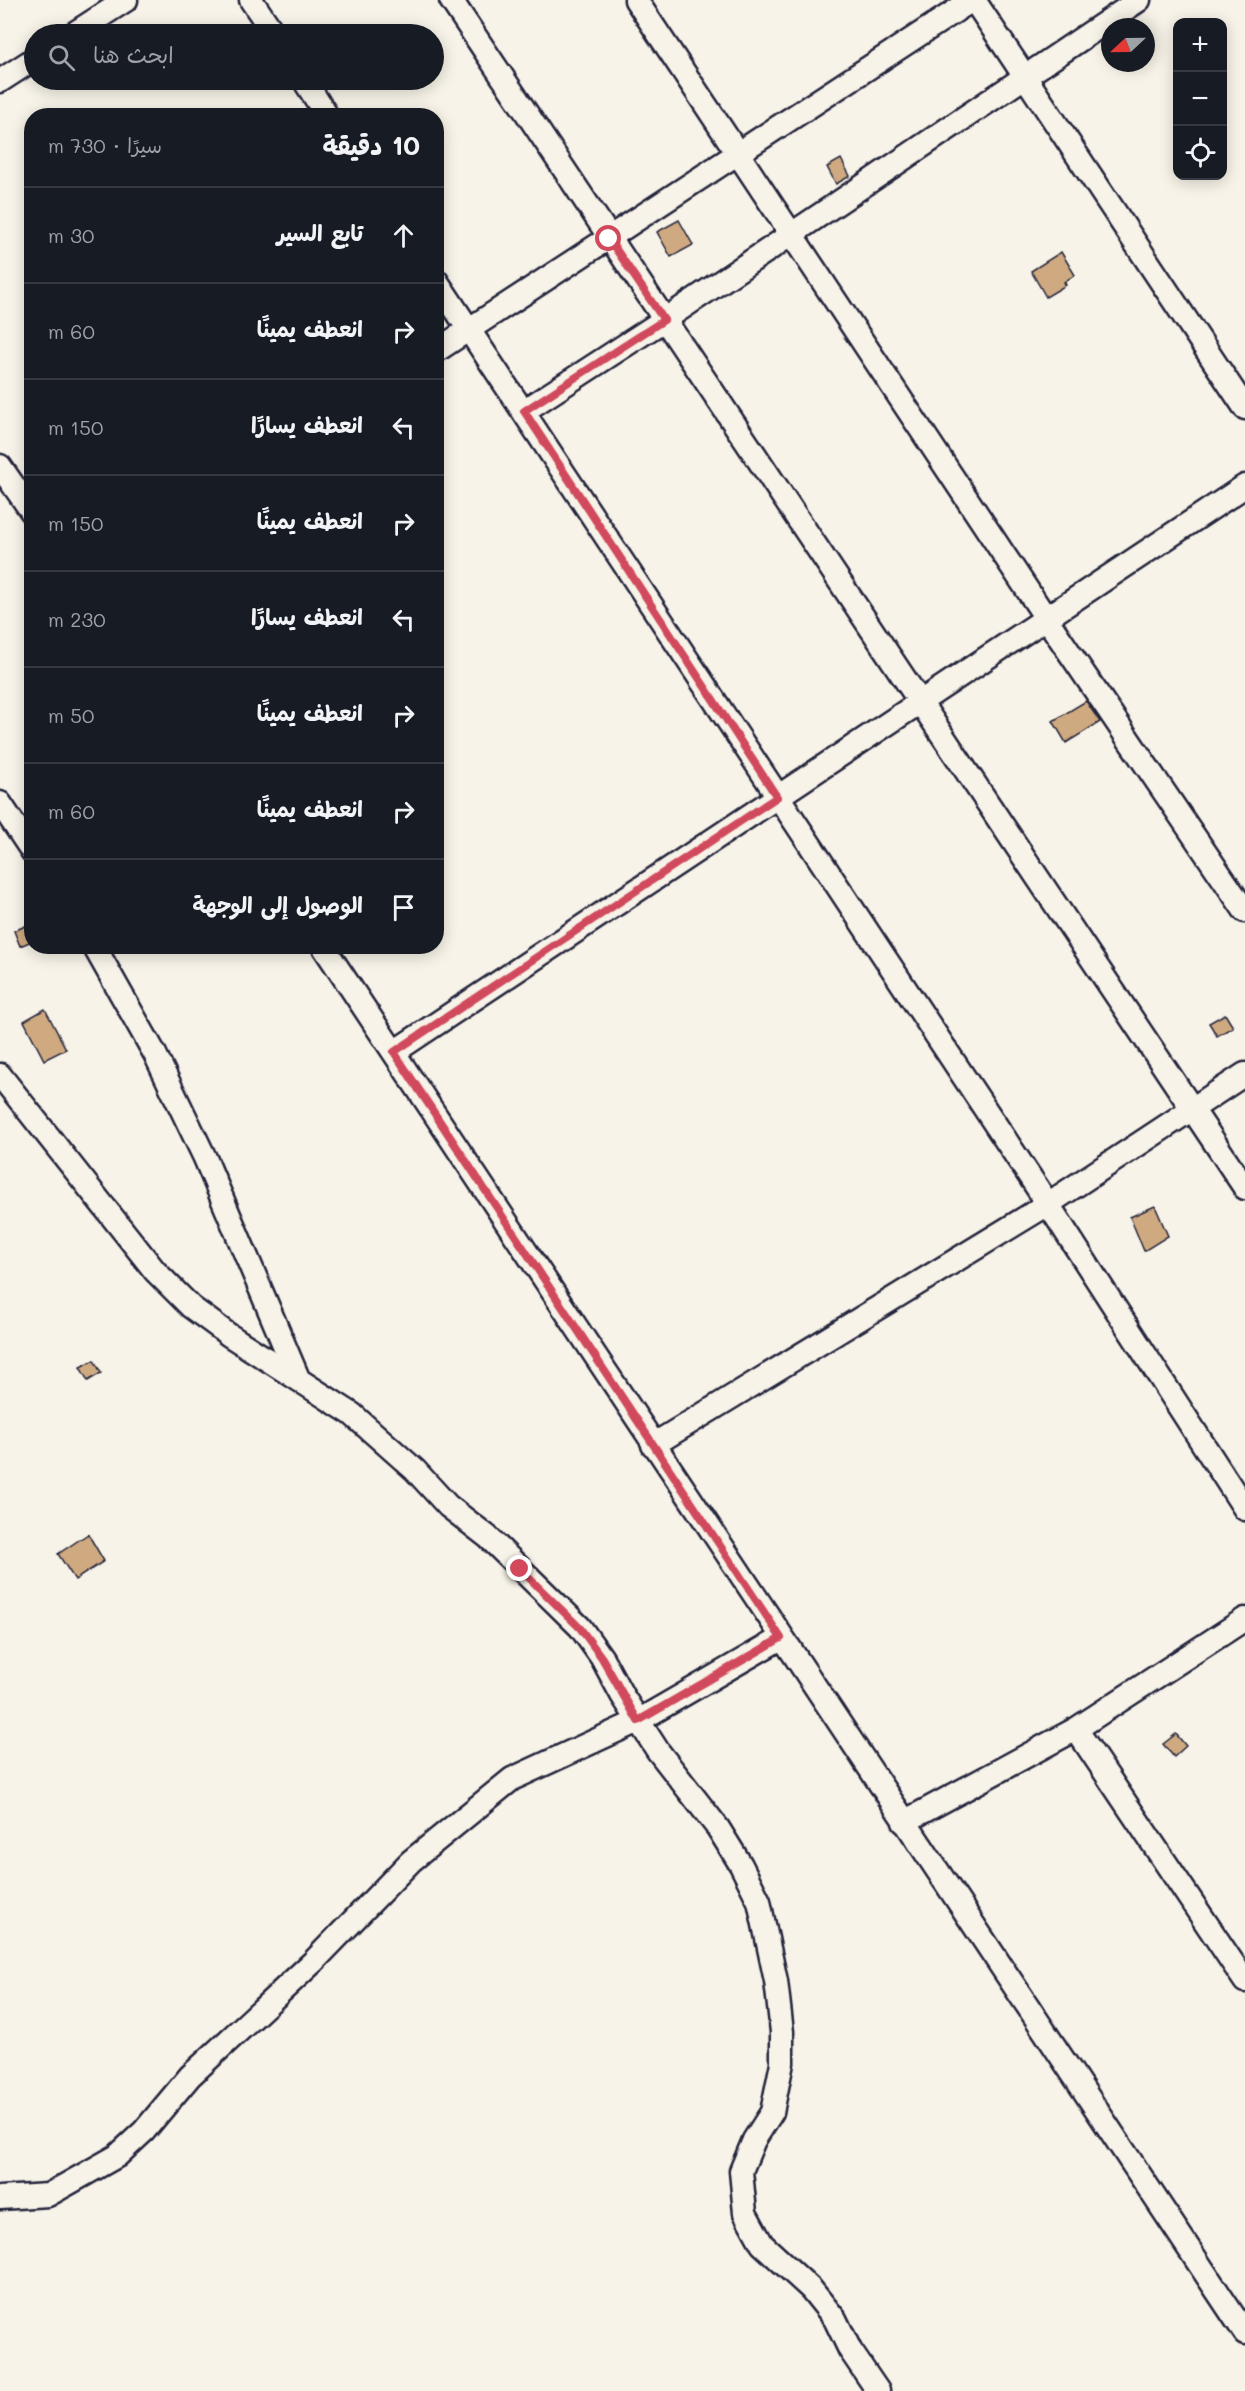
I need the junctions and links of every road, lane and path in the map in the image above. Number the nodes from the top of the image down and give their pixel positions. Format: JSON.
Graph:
{"nodes":[{"id":1,"x":126,"y":0,"type":"edge"},
{"id":2,"x":251,"y":0,"type":"edge"},
{"id":3,"x":451,"y":0,"type":"edge"},
{"id":4,"x":636,"y":0,"type":"edge"},
{"id":5,"x":973,"y":0,"type":"edge"},
{"id":6,"x":1139,"y":0,"type":"edge"},
{"id":7,"x":89,"y":24,"type":"edge"},
{"id":8,"x":267,"y":24,"type":"edge"},
{"id":9,"x":24,"y":65,"type":"edge"},
{"id":10,"x":1026,"y":76,"type":"junction"},
{"id":11,"x":0,"y":81,"type":"edge"},
{"id":12,"x":310,"y":90,"type":"edge"},
{"id":13,"x":322,"y":108,"type":"edge"},
{"id":14,"x":737,"y":152,"type":"junction"},
{"id":15,"x":793,"y":233,"type":"junction"},
{"id":16,"x":609,"y":239,"type":"junction"},
{"id":17,"x":444,"y":292,"type":"edge"},
{"id":18,"x":664,"y":320,"type":"junction"},
{"id":19,"x":469,"y":329,"type":"junction"},
{"id":20,"x":444,"y":346,"type":"edge"},
{"id":21,"x":1245,"y":408,"type":"edge"},
{"id":22,"x":524,"y":411,"type":"junction"},
{"id":23,"x":0,"y":466,"type":"edge"},
{"id":24,"x":1245,"y":486,"type":"edge"},
{"id":25,"x":24,"y":500,"type":"edge"},
{"id":26,"x":1046,"y":618,"type":"junction"},
{"id":27,"x":919,"y":704,"type":"junction"},
{"id":28,"x":777,"y":797,"type":"junction"},
{"id":29,"x":0,"y":803,"type":"edge"},
{"id":30,"x":24,"y":839,"type":"edge"},
{"id":31,"x":1245,"y":911,"type":"edge"},
{"id":32,"x":99,"y":954,"type":"edge"},
{"id":33,"x":328,"y":954,"type":"edge"},
{"id":34,"x":394,"y":1052,"type":"junction"},
{"id":35,"x":1245,"y":1074,"type":"edge"},
{"id":36,"x":0,"y":1075,"type":"edge"},
{"id":37,"x":1193,"y":1108,"type":"junction"},
{"id":38,"x":1245,"y":1188,"type":"edge"},
{"id":39,"x":1048,"y":1204,"type":"junction"},
{"id":40,"x":298,"y":1378,"type":"junction"},
{"id":41,"x":653,"y":1445,"type":"junction"},
{"id":42,"x":1245,"y":1509,"type":"edge"},
{"id":43,"x":1245,"y":1619,"type":"edge"},
{"id":44,"x":781,"y":1638,"type":"junction"},
{"id":45,"x":638,"y":1721,"type":"junction"},
{"id":46,"x":1076,"y":1730,"type":"junction"},
{"id":47,"x":904,"y":1822,"type":"junction"},
{"id":48,"x":1245,"y":1982,"type":"edge"},
{"id":49,"x":0,"y":2198,"type":"edge"},
{"id":50,"x":1245,"y":2333,"type":"edge"},
{"id":51,"x":878,"y":2391,"type":"edge"}],
"edges":[{"from":1,"to":7,"type":"street"},
{"from":2,"to":8,"type":"street"},
{"from":3,"to":16,"type":"street"},
{"from":4,"to":14,"type":"street"},
{"from":5,"to":10,"type":"street"},
{"from":5,"to":14,"type":"street"},
{"from":6,"to":10,"type":"street"},
{"from":9,"to":11,"type":"street"},
{"from":10,"to":15,"type":"street"},
{"from":10,"to":21,"type":"street"},
{"from":12,"to":13,"type":"street"},
{"from":14,"to":15,"type":"street"},
{"from":14,"to":16,"type":"street"},
{"from":15,"to":18,"type":"street"},
{"from":15,"to":26,"type":"street"},
{"from":16,"to":18,"type":"street"},
{"from":16,"to":19,"type":"street"},
{"from":17,"to":19,"type":"street"},
{"from":18,"to":22,"type":"street"},
{"from":18,"to":27,"type":"street"},
{"from":19,"to":20,"type":"street"},
{"from":19,"to":22,"type":"street"},
{"from":22,"to":28,"type":"street"},
{"from":23,"to":25,"type":"street"},
{"from":24,"to":26,"type":"street"},
{"from":26,"to":27,"type":"street"},
{"from":26,"to":31,"type":"street"},
{"from":27,"to":28,"type":"street"},
{"from":27,"to":37,"type":"street"},
{"from":28,"to":34,"type":"street"},
{"from":28,"to":39,"type":"street"},
{"from":29,"to":30,"type":"street"},
{"from":32,"to":40,"type":"street"},
{"from":33,"to":34,"type":"street"},
{"from":34,"to":41,"type":"street"},
{"from":35,"to":37,"type":"street"},
{"from":36,"to":40,"type":"street"},
{"from":37,"to":38,"type":"street"},
{"from":37,"to":39,"type":"street"},
{"from":39,"to":41,"type":"street"},
{"from":39,"to":42,"type":"street"},
{"from":40,"to":45,"type":"street"},
{"from":41,"to":44,"type":"street"},
{"from":43,"to":46,"type":"street"},
{"from":44,"to":45,"type":"street"},
{"from":44,"to":47,"type":"street"},
{"from":45,"to":49,"type":"street"},
{"from":45,"to":51,"type":"street"},
{"from":46,"to":47,"type":"street"},
{"from":46,"to":48,"type":"street"},
{"from":47,"to":50,"type":"street"}]}
